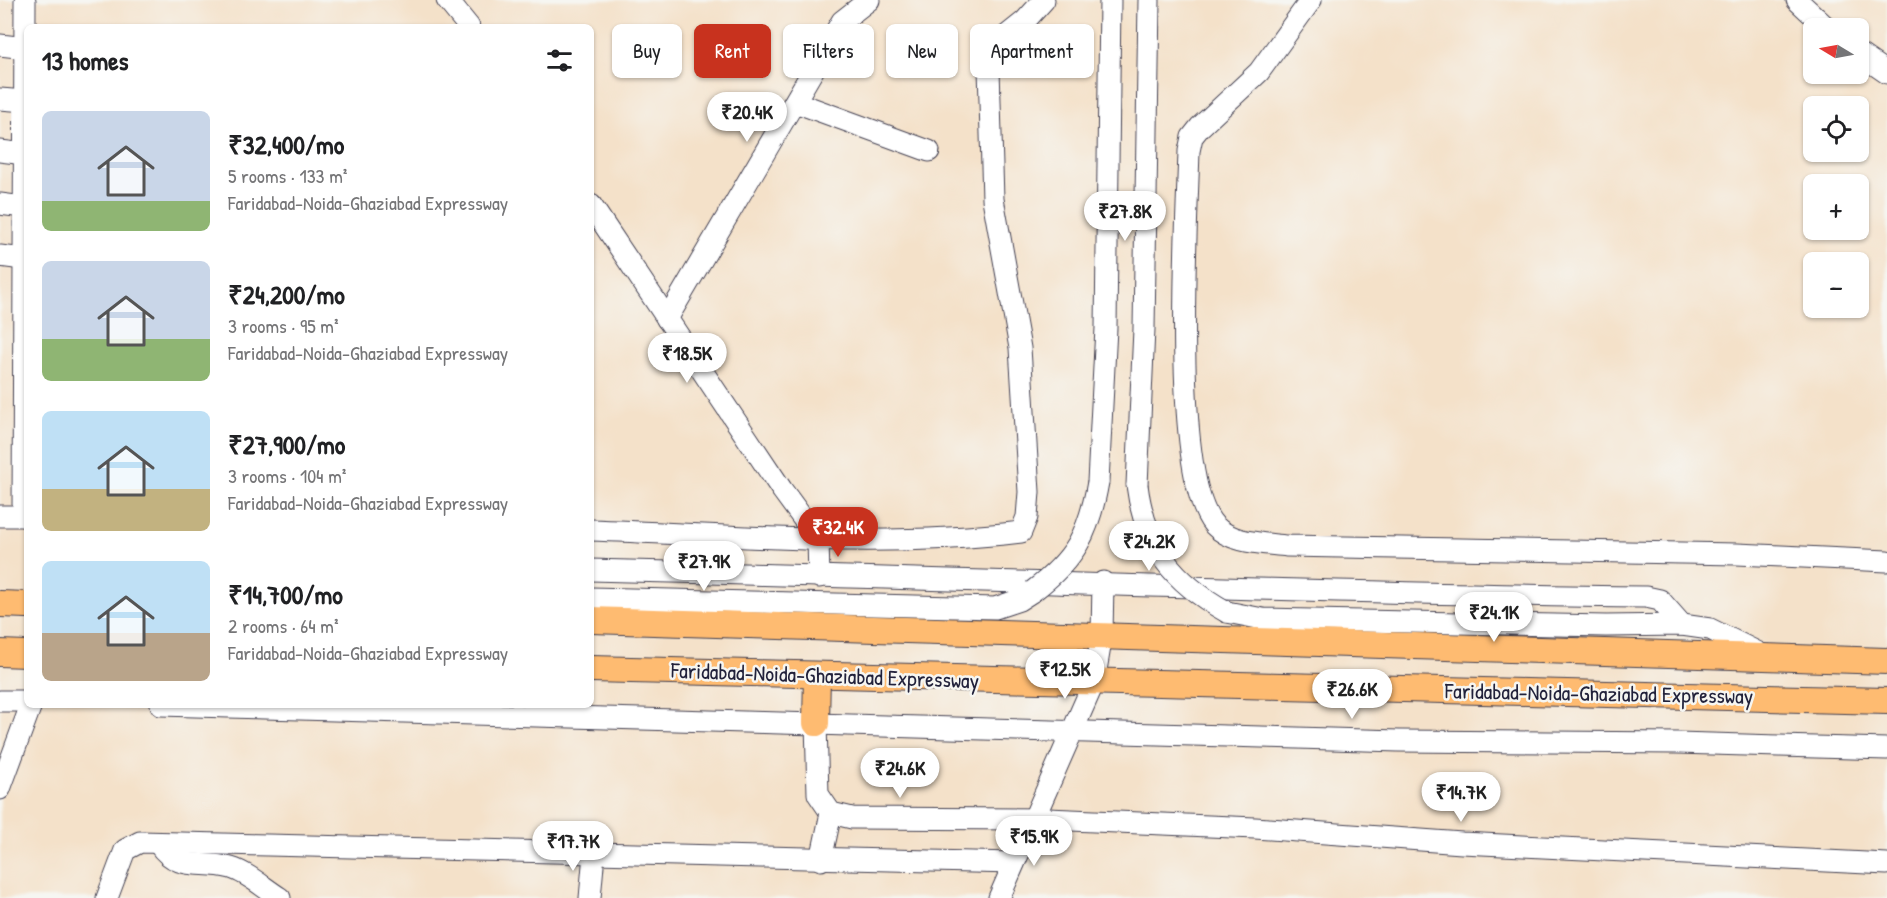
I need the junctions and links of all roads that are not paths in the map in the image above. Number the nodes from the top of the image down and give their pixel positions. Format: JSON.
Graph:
{"nodes":[{"id":1,"x":25,"y":0,"type":"edge"},
{"id":2,"x":447,"y":0,"type":"edge"},
{"id":3,"x":869,"y":0,"type":"edge"},
{"id":4,"x":1044,"y":0,"type":"edge"},
{"id":5,"x":1110,"y":0,"type":"edge"},
{"id":6,"x":1149,"y":0,"type":"edge"},
{"id":7,"x":1311,"y":0,"type":"edge"},
{"id":8,"x":1797,"y":0,"type":"edge"},
{"id":9,"x":1816,"y":18,"type":"edge"},
{"id":10,"x":26,"y":24,"type":"edge"},
{"id":11,"x":467,"y":24,"type":"edge"},
{"id":12,"x":0,"y":45,"type":"edge"},
{"id":13,"x":24,"y":48,"type":"edge"},
{"id":14,"x":1869,"y":61,"type":"edge"},
{"id":15,"x":1887,"y":73,"type":"edge"},
{"id":16,"x":0,"y":99,"type":"edge"},
{"id":17,"x":24,"y":101,"type":"edge"},
{"id":18,"x":795,"y":102,"type":"junction"},
{"id":19,"x":24,"y":149,"type":"edge"},
{"id":20,"x":0,"y":151,"type":"edge"},
{"id":21,"x":928,"y":151,"type":"dead end"},
{"id":22,"x":24,"y":178,"type":"edge"},
{"id":23,"x":0,"y":204,"type":"edge"},
{"id":24,"x":23,"y":207,"type":"junction"},
{"id":25,"x":594,"y":210,"type":"edge"},
{"id":26,"x":24,"y":230,"type":"edge"},
{"id":27,"x":24,"y":253,"type":"edge"},
{"id":28,"x":0,"y":256,"type":"edge"},
{"id":29,"x":667,"y":319,"type":"junction"},
{"id":30,"x":0,"y":516,"type":"edge"},
{"id":31,"x":24,"y":516,"type":"edge"},
{"id":32,"x":594,"y":530,"type":"edge"},
{"id":33,"x":818,"y":539,"type":"junction"},
{"id":34,"x":1887,"y":561,"type":"edge"},
{"id":35,"x":594,"y":570,"type":"edge"},
{"id":36,"x":819,"y":577,"type":"junction"},
{"id":37,"x":1103,"y":582,"type":"junction"},
{"id":38,"x":1040,"y":586,"type":"junction"},
{"id":39,"x":594,"y":598,"type":"edge"},
{"id":40,"x":0,"y":604,"type":"edge"},
{"id":41,"x":24,"y":605,"type":"edge"},
{"id":42,"x":594,"y":620,"type":"edge"},
{"id":43,"x":1682,"y":625,"type":"junction"},
{"id":44,"x":1102,"y":635,"type":"junction"},
{"id":45,"x":0,"y":653,"type":"edge"},
{"id":46,"x":24,"y":654,"type":"edge"},
{"id":47,"x":1768,"y":657,"type":"junction"},
{"id":48,"x":1887,"y":662,"type":"edge"},
{"id":49,"x":594,"y":669,"type":"edge"},
{"id":50,"x":818,"y":675,"type":"junction"},
{"id":51,"x":1094,"y":682,"type":"junction"},
{"id":52,"x":0,"y":701,"type":"edge"},
{"id":53,"x":24,"y":701,"type":"edge"},
{"id":54,"x":1887,"y":701,"type":"edge"},
{"id":55,"x":30,"y":708,"type":"edge"},
{"id":56,"x":270,"y":708,"type":"edge"},
{"id":57,"x":816,"y":723,"type":"junction"},
{"id":58,"x":1072,"y":731,"type":"junction"},
{"id":59,"x":1887,"y":749,"type":"edge"},
{"id":60,"x":0,"y":789,"type":"edge"},
{"id":61,"x":831,"y":813,"type":"junction"},
{"id":62,"x":1033,"y":819,"type":"junction"},
{"id":63,"x":158,"y":843,"type":"junction"},
{"id":64,"x":594,"y":854,"type":"junction"},
{"id":65,"x":820,"y":860,"type":"junction"},
{"id":66,"x":1014,"y":863,"type":"junction"},
{"id":67,"x":1887,"y":864,"type":"edge"},
{"id":68,"x":107,"y":898,"type":"edge"},
{"id":69,"x":280,"y":898,"type":"edge"},
{"id":70,"x":590,"y":898,"type":"edge"},
{"id":71,"x":999,"y":898,"type":"edge"}],
"edges":[{"from":1,"to":10,"type":"street"},
{"from":2,"to":11,"type":"street"},
{"from":3,"to":18,"type":"street"},
{"from":4,"to":33,"type":"street"},
{"from":5,"to":38,"type":"street","bridge":true},
{"from":6,"to":43,"type":"street","bridge":true},
{"from":7,"to":34,"type":"street"},
{"from":8,"to":9,"type":"street"},
{"from":12,"to":13,"type":"street"},
{"from":14,"to":15,"type":"street"},
{"from":16,"to":17,"type":"street"},
{"from":18,"to":21,"type":"street"},
{"from":18,"to":29,"type":"street"},
{"from":19,"to":20,"type":"street"},
{"from":22,"to":24,"type":"street"},
{"from":23,"to":24,"type":"street"},
{"from":24,"to":26,"type":"street"},
{"from":25,"to":29,"type":"street"},
{"from":27,"to":28,"type":"street"},
{"from":29,"to":33,"type":"street"},
{"from":30,"to":31,"type":"street"},
{"from":32,"to":33,"type":"street"},
{"from":33,"to":36,"type":"street"},
{"from":35,"to":36,"type":"street"},
{"from":36,"to":38,"type":"street"},
{"from":37,"to":38,"type":"street"},
{"from":37,"to":43,"type":"street"},
{"from":37,"to":44,"type":"street"},
{"from":38,"to":39,"type":"street"},
{"from":40,"to":41,"type":"main road"},
{"from":42,"to":44,"type":"main road","name":"Faridabad-Noida-Ghaziabad Expressway"},
{"from":43,"to":47,"type":"street"},
{"from":44,"to":47,"type":"main road","name":"Faridabad-Noida-Ghaziabad Expressway"},
{"from":44,"to":51,"type":"street"},
{"from":45,"to":46,"type":"main road"},
{"from":47,"to":48,"type":"main road","name":"Faridabad-Noida-Ghaziabad Expressway"},
{"from":49,"to":50,"type":"main road","name":"Faridabad-Noida-Ghaziabad Expressway"},
{"from":50,"to":51,"type":"main road","name":"Faridabad-Noida-Ghaziabad Expressway"},
{"from":50,"to":57,"type":"main road"},
{"from":51,"to":54,"type":"main road","name":"Faridabad-Noida-Ghaziabad Expressway"},
{"from":51,"to":58,"type":"street"},
{"from":52,"to":53,"type":"street"},
{"from":55,"to":60,"type":"street"},
{"from":56,"to":57,"type":"street"},
{"from":57,"to":58,"type":"street"},
{"from":57,"to":61,"type":"street"},
{"from":58,"to":59,"type":"street"},
{"from":58,"to":62,"type":"street"},
{"from":61,"to":62,"type":"street"},
{"from":61,"to":65,"type":"street"},
{"from":62,"to":66,"type":"street"},
{"from":62,"to":67,"type":"street"},
{"from":63,"to":64,"type":"street"},
{"from":63,"to":68,"type":"street"},
{"from":63,"to":69,"type":"street"},
{"from":64,"to":65,"type":"street"},
{"from":64,"to":70,"type":"street"},
{"from":65,"to":66,"type":"street"},
{"from":66,"to":71,"type":"street"}]}
